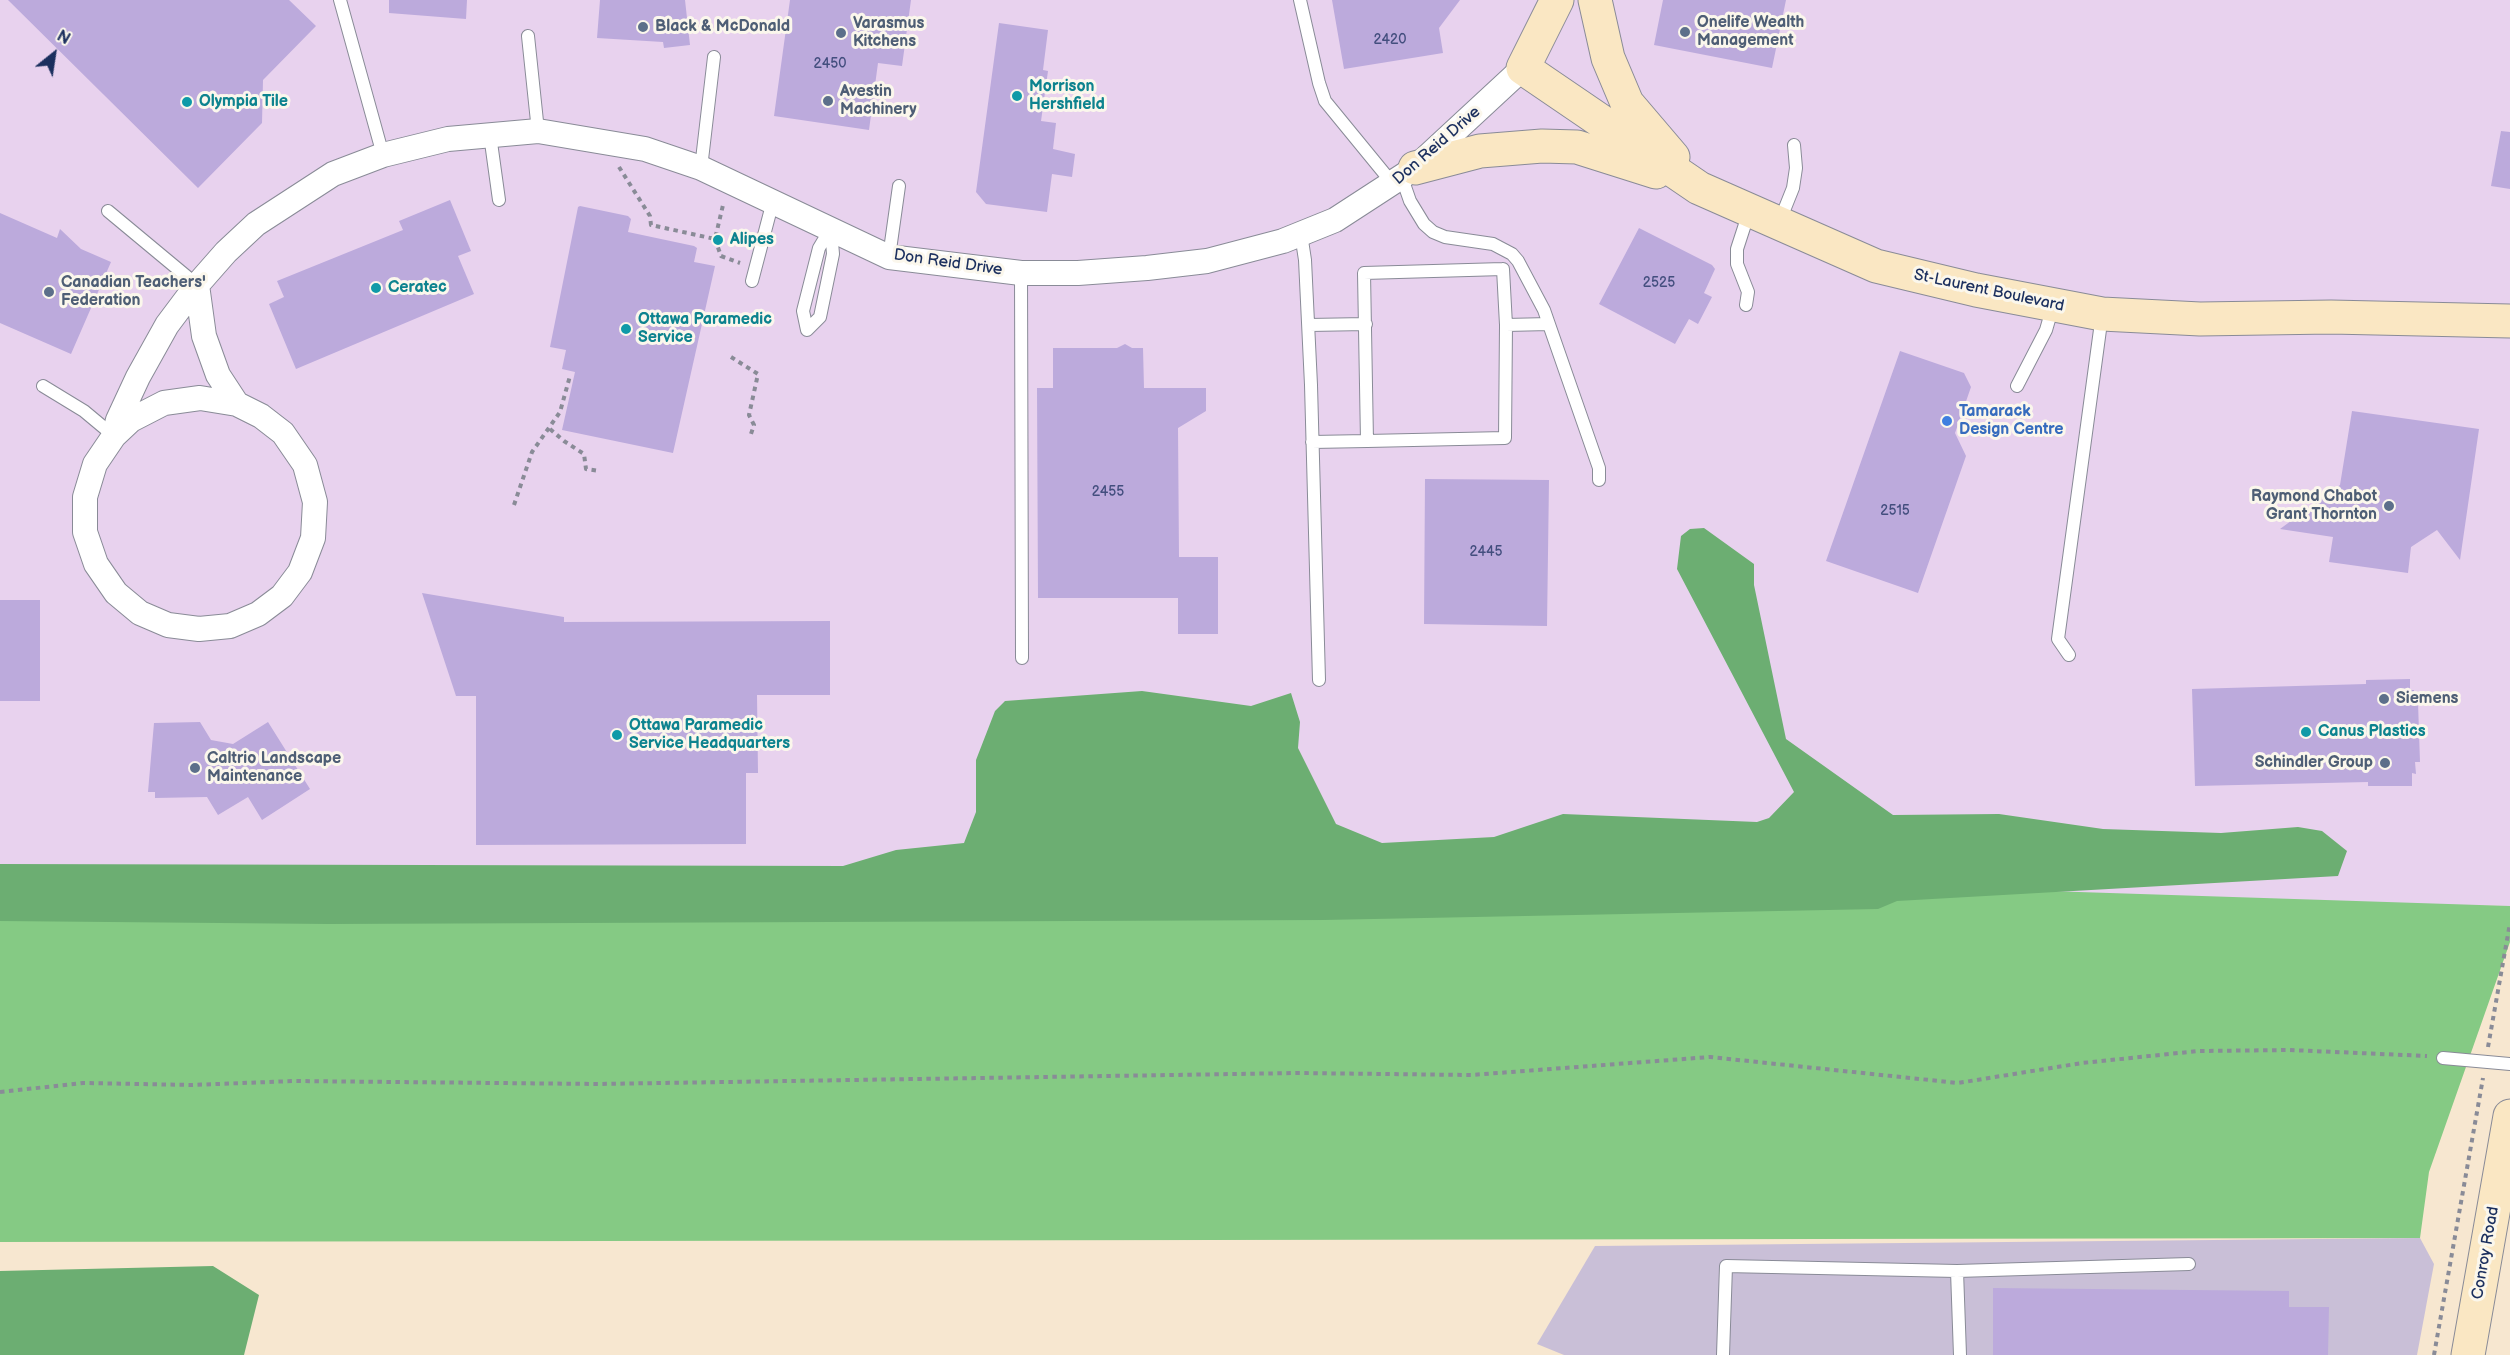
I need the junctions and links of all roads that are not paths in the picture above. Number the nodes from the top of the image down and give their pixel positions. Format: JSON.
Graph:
{"nodes":[{"id":1,"x":340,"y":0,"type":"edge"},
{"id":2,"x":1300,"y":0,"type":"edge"},
{"id":3,"x":1557,"y":0,"type":"edge"},
{"id":4,"x":1595,"y":0,"type":"edge"},
{"id":5,"x":528,"y":36,"type":"dead end"},
{"id":6,"x":714,"y":57,"type":"dead end"},
{"id":7,"x":1522,"y":68,"type":"junction"},
{"id":8,"x":538,"y":131,"type":"junction"},
{"id":9,"x":490,"y":135,"type":"junction"},
{"id":10,"x":1794,"y":145,"type":"dead end"},
{"id":11,"x":383,"y":155,"type":"junction"},
{"id":12,"x":701,"y":168,"type":"junction"},
{"id":13,"x":1404,"y":177,"type":"junction"},
{"id":14,"x":899,"y":186,"type":"dead end"},
{"id":15,"x":1699,"y":188,"type":"junction"},
{"id":16,"x":499,"y":200,"type":"dead end"},
{"id":17,"x":773,"y":201,"type":"junction"},
{"id":18,"x":108,"y":211,"type":"dead end"},
{"id":19,"x":1749,"y":211,"type":"junction"},
{"id":20,"x":1779,"y":224,"type":"junction"},
{"id":21,"x":831,"y":228,"type":"junction"},
{"id":22,"x":1300,"y":234,"type":"junction"},
{"id":23,"x":889,"y":257,"type":"junction"},
{"id":24,"x":1020,"y":273,"type":"junction"},
{"id":25,"x":752,"y":282,"type":"dead end"},
{"id":26,"x":197,"y":285,"type":"junction"},
{"id":27,"x":1746,"y":305,"type":"dead end"},
{"id":28,"x":2053,"y":305,"type":"junction"},
{"id":29,"x":2102,"y":314,"type":"junction"},
{"id":30,"x":2510,"y":321,"type":"edge"},
{"id":31,"x":1365,"y":324,"type":"junction"},
{"id":32,"x":1550,"y":324,"type":"junction"},
{"id":33,"x":1309,"y":325,"type":"junction"},
{"id":34,"x":1506,"y":325,"type":"junction"},
{"id":35,"x":43,"y":386,"type":"dead end"},
{"id":36,"x":2017,"y":386,"type":"dead end"},
{"id":37,"x":237,"y":404,"type":"junction"},
{"id":38,"x":114,"y":436,"type":"junction"},
{"id":39,"x":1367,"y":441,"type":"junction"},
{"id":40,"x":1312,"y":442,"type":"junction"},
{"id":41,"x":1599,"y":480,"type":"dead end"},
{"id":42,"x":2070,"y":655,"type":"dead end"},
{"id":43,"x":1022,"y":658,"type":"dead end"},
{"id":44,"x":1319,"y":680,"type":"dead end"},
{"id":45,"x":2443,"y":1058,"type":"road end"},
{"id":46,"x":2510,"y":1064,"type":"edge"},
{"id":47,"x":2510,"y":1116,"type":"edge"},
{"id":48,"x":2189,"y":1264,"type":"dead end"},
{"id":49,"x":1957,"y":1271,"type":"junction"},
{"id":50,"x":1723,"y":1355,"type":"edge"},
{"id":51,"x":1960,"y":1355,"type":"edge"},
{"id":52,"x":2468,"y":1355,"type":"edge"}],
"edges":[{"from":1,"to":11,"type":"lane"},
{"from":2,"to":13,"type":"lane"},
{"from":3,"to":7,"type":"street","name":"Don Reid Drive"},
{"from":4,"to":15,"type":"street"},
{"from":5,"to":8,"type":"lane"},
{"from":6,"to":12,"type":"lane"},
{"from":7,"to":13,"type":"street","name":"Don Reid Drive"},
{"from":7,"to":15,"type":"street","name":"St-Laurent Boulevard"},
{"from":8,"to":9,"type":"street","name":"Don Reid Drive"},
{"from":8,"to":12,"type":"street","name":"Don Reid Drive"},
{"from":9,"to":11,"type":"street","name":"Don Reid Drive"},
{"from":9,"to":16,"type":"lane"},
{"from":10,"to":20,"type":"lane"},
{"from":11,"to":26,"type":"street","name":"Don Reid Drive"},
{"from":12,"to":17,"type":"street","name":"Don Reid Drive"},
{"from":13,"to":15,"type":"street"},
{"from":13,"to":22,"type":"street","name":"Don Reid Drive"},
{"from":13,"to":32,"type":"lane"},
{"from":14,"to":23,"type":"lane"},
{"from":15,"to":19,"type":"street","name":"St-Laurent Boulevard"},
{"from":17,"to":21,"type":"street","name":"Don Reid Drive"},
{"from":17,"to":25,"type":"lane"},
{"from":18,"to":26,"type":"lane"},
{"from":19,"to":20,"type":"street","name":"St-Laurent Boulevard"},
{"from":19,"to":27,"type":"lane"},
{"from":20,"to":28,"type":"street","name":"St-Laurent Boulevard"},
{"from":21,"to":21,"type":"lane"},
{"from":21,"to":23,"type":"street","name":"Don Reid Drive"},
{"from":22,"to":24,"type":"street","name":"Don Reid Drive"},
{"from":22,"to":33,"type":"lane"},
{"from":23,"to":24,"type":"street","name":"Don Reid Drive"},
{"from":24,"to":43,"type":"lane"},
{"from":26,"to":37,"type":"street","name":"Don Reid Drive"},
{"from":26,"to":38,"type":"street","name":"Don Reid Drive"},
{"from":28,"to":29,"type":"street","name":"St-Laurent Boulevard"},
{"from":28,"to":36,"type":"lane"},
{"from":29,"to":30,"type":"street","name":"St-Laurent Boulevard"},
{"from":29,"to":42,"type":"lane"},
{"from":31,"to":33,"type":"lane"},
{"from":31,"to":34,"type":"lane"},
{"from":31,"to":39,"type":"lane"},
{"from":32,"to":34,"type":"lane"},
{"from":32,"to":41,"type":"lane"},
{"from":33,"to":40,"type":"lane"},
{"from":34,"to":39,"type":"lane"},
{"from":35,"to":38,"type":"lane"},
{"from":37,"to":38,"type":"street","name":"Don Reid Drive"},
{"from":37,"to":38,"type":"street","name":"Don Reid Drive"},
{"from":39,"to":40,"type":"lane"},
{"from":40,"to":44,"type":"lane"},
{"from":45,"to":46,"type":"lane"},
{"from":47,"to":52,"type":"street","name":"Conroy Road"},
{"from":48,"to":49,"type":"lane"},
{"from":49,"to":50,"type":"lane"},
{"from":49,"to":51,"type":"lane"}]}
